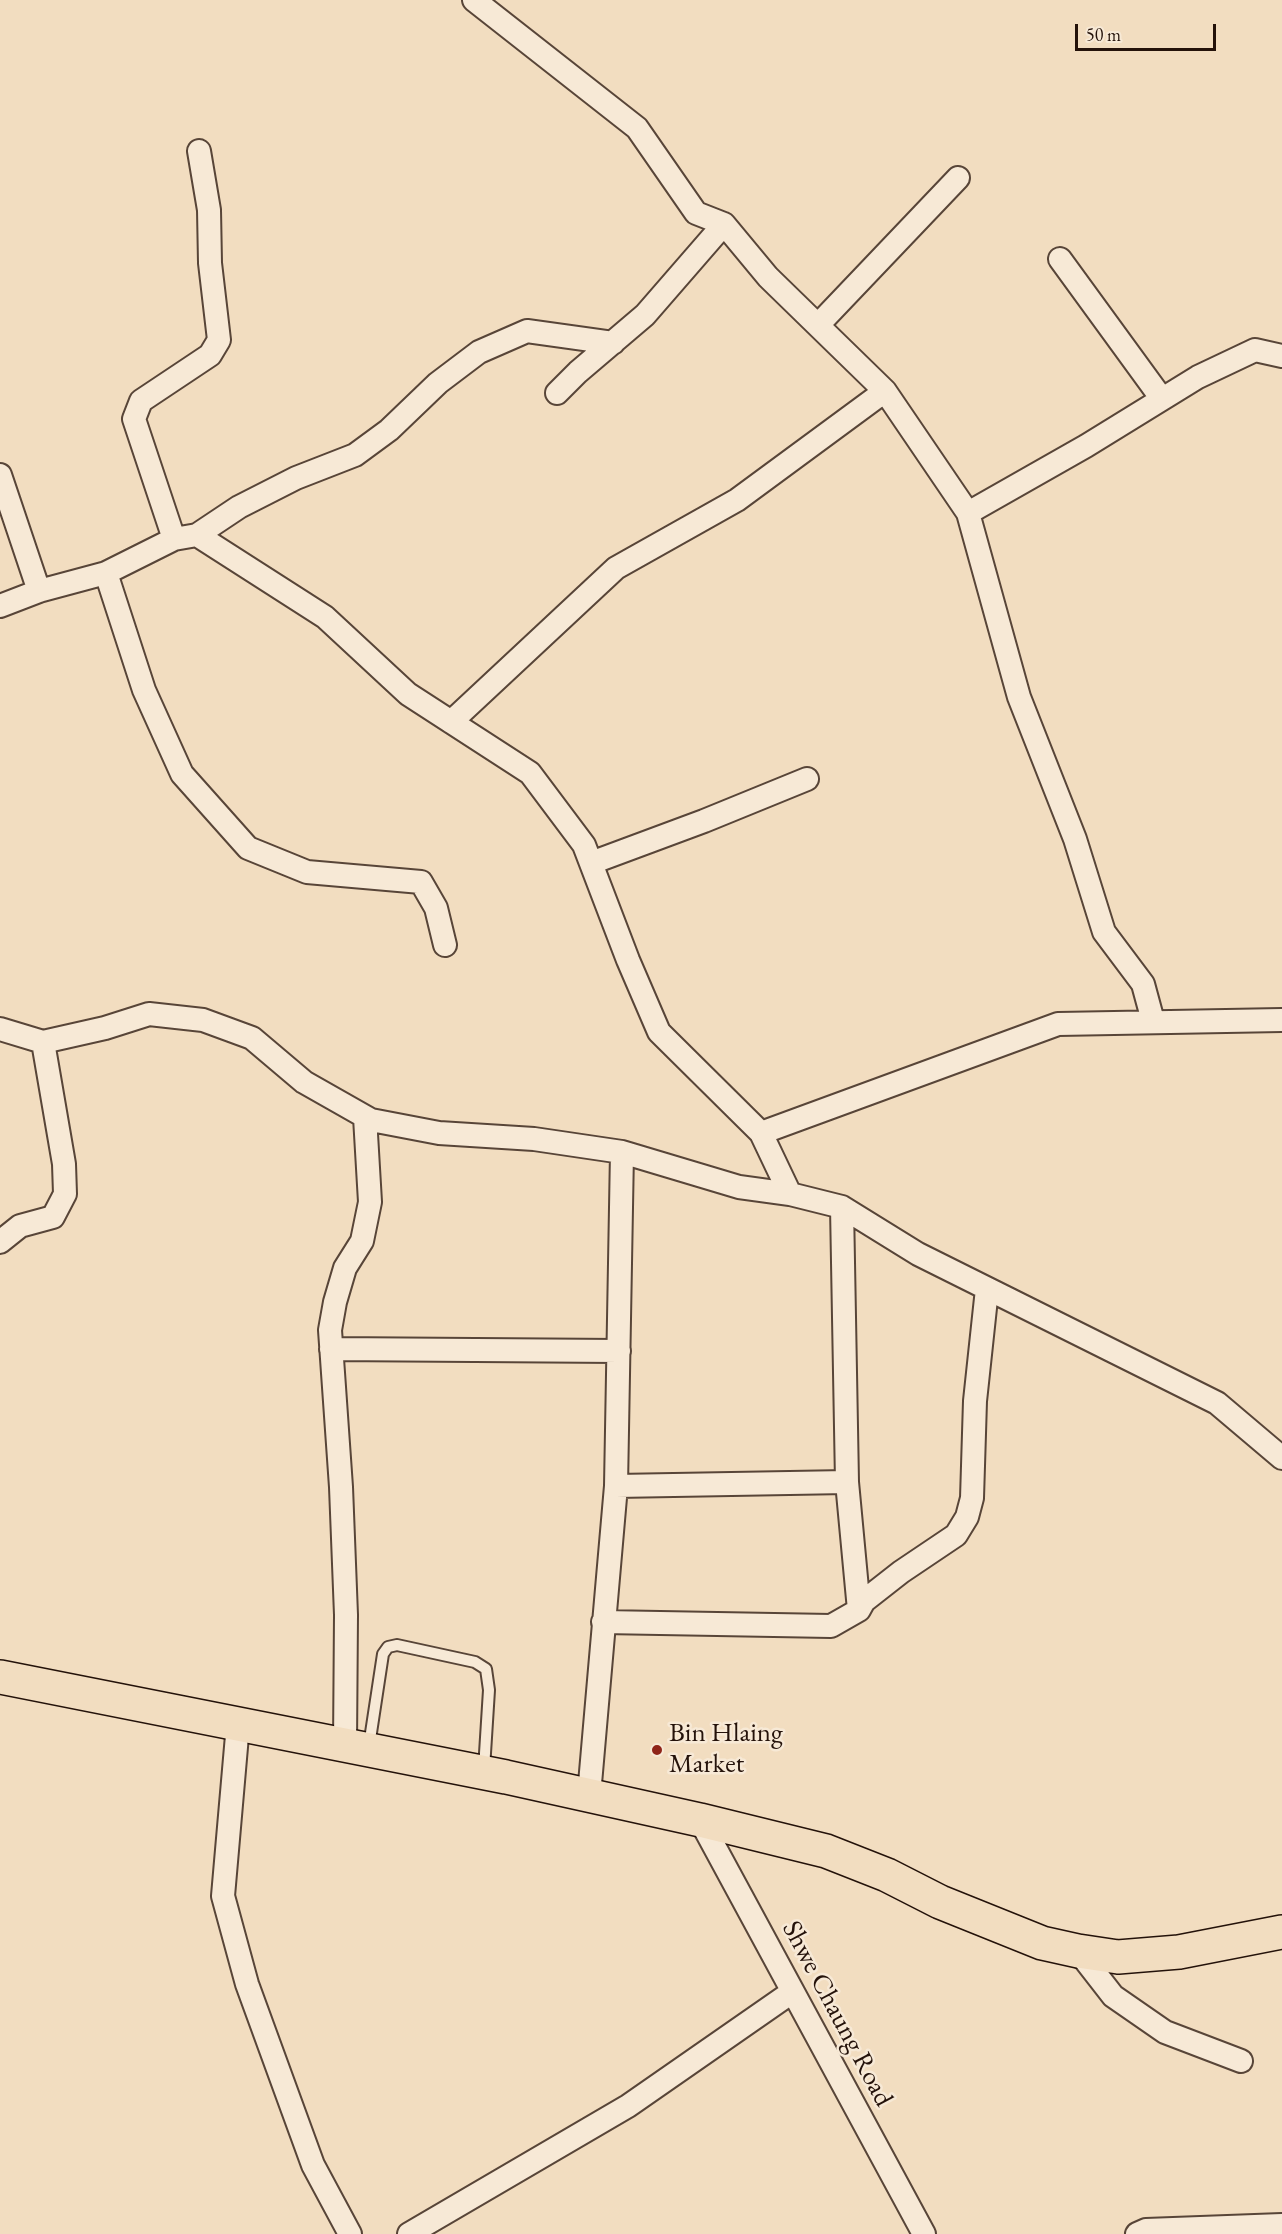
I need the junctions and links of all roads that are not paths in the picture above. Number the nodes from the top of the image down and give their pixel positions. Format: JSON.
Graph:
{"nodes":[{"id":1,"x":474,"y":0,"type":"edge"},
{"id":2,"x":199,"y":151,"type":"dead end"},
{"id":3,"x":958,"y":178,"type":"dead end"},
{"id":4,"x":724,"y":224,"type":"junction"},
{"id":5,"x":1060,"y":259,"type":"dead end"},
{"id":6,"x":818,"y":325,"type":"junction"},
{"id":7,"x":613,"y":343,"type":"junction"},
{"id":8,"x":1282,"y":356,"type":"edge"},
{"id":9,"x":885,"y":391,"type":"junction"},
{"id":10,"x":557,"y":393,"type":"dead end"},
{"id":11,"x":1162,"y":399,"type":"junction"},
{"id":12,"x":0,"y":475,"type":"edge"},
{"id":13,"x":968,"y":513,"type":"junction"},
{"id":14,"x":197,"y":535,"type":"junction"},
{"id":15,"x":174,"y":539,"type":"junction"},
{"id":16,"x":106,"y":573,"type":"junction"},
{"id":17,"x":39,"y":591,"type":"junction"},
{"id":18,"x":0,"y":606,"type":"edge"},
{"id":19,"x":451,"y":722,"type":"junction"},
{"id":20,"x":807,"y":779,"type":"dead end"},
{"id":21,"x":591,"y":863,"type":"junction"},
{"id":22,"x":445,"y":945,"type":"dead end"},
{"id":23,"x":1282,"y":1020,"type":"edge"},
{"id":24,"x":1153,"y":1021,"type":"junction"},
{"id":25,"x":0,"y":1029,"type":"edge"},
{"id":26,"x":43,"y":1042,"type":"junction"},
{"id":27,"x":365,"y":1117,"type":"junction"},
{"id":28,"x":760,"y":1133,"type":"junction"},
{"id":29,"x":622,"y":1152,"type":"junction"},
{"id":30,"x":790,"y":1194,"type":"junction"},
{"id":31,"x":842,"y":1207,"type":"junction"},
{"id":32,"x":0,"y":1242,"type":"edge"},
{"id":33,"x":987,"y":1289,"type":"junction"},
{"id":34,"x":331,"y":1349,"type":"junction"},
{"id":35,"x":619,"y":1351,"type":"junction"},
{"id":36,"x":1282,"y":1458,"type":"edge"},
{"id":37,"x":847,"y":1482,"type":"junction"},
{"id":38,"x":616,"y":1486,"type":"junction"},
{"id":39,"x":859,"y":1610,"type":"junction"},
{"id":40,"x":603,"y":1622,"type":"junction"},
{"id":41,"x":0,"y":1677,"type":"edge"},
{"id":42,"x":238,"y":1724,"type":"junction"},
{"id":43,"x":356,"y":1747,"type":"junction"},
{"id":44,"x":484,"y":1773,"type":"junction"},
{"id":45,"x":589,"y":1795,"type":"junction"},
{"id":46,"x":700,"y":1820,"type":"junction"},
{"id":47,"x":1282,"y":1932,"type":"edge"},
{"id":48,"x":1078,"y":1951,"type":"junction"},
{"id":49,"x":792,"y":1992,"type":"junction"},
{"id":50,"x":1241,"y":2061,"type":"dead end"},
{"id":51,"x":1282,"y":2225,"type":"edge"},
{"id":52,"x":350,"y":2234,"type":"edge"},
{"id":53,"x":409,"y":2234,"type":"edge"},
{"id":54,"x":924,"y":2234,"type":"edge"},
{"id":55,"x":1137,"y":2234,"type":"edge"}],
"edges":[{"from":1,"to":4,"type":"street"},
{"from":2,"to":15,"type":"street"},
{"from":3,"to":6,"type":"street"},
{"from":4,"to":6,"type":"street"},
{"from":4,"to":7,"type":"street"},
{"from":5,"to":11,"type":"street"},
{"from":6,"to":9,"type":"street"},
{"from":7,"to":10,"type":"street"},
{"from":7,"to":14,"type":"street"},
{"from":8,"to":11,"type":"street"},
{"from":9,"to":13,"type":"street"},
{"from":9,"to":19,"type":"street"},
{"from":11,"to":13,"type":"street"},
{"from":12,"to":17,"type":"street"},
{"from":13,"to":24,"type":"street"},
{"from":14,"to":15,"type":"street"},
{"from":14,"to":19,"type":"street"},
{"from":15,"to":16,"type":"street"},
{"from":16,"to":17,"type":"street"},
{"from":16,"to":22,"type":"street"},
{"from":17,"to":18,"type":"street"},
{"from":19,"to":21,"type":"street"},
{"from":20,"to":21,"type":"street"},
{"from":21,"to":28,"type":"street"},
{"from":23,"to":24,"type":"street"},
{"from":24,"to":28,"type":"street"},
{"from":25,"to":26,"type":"street"},
{"from":26,"to":27,"type":"street"},
{"from":26,"to":32,"type":"street"},
{"from":27,"to":29,"type":"street"},
{"from":27,"to":34,"type":"street"},
{"from":28,"to":30,"type":"street"},
{"from":29,"to":30,"type":"street"},
{"from":29,"to":35,"type":"street"},
{"from":30,"to":31,"type":"street"},
{"from":31,"to":33,"type":"street"},
{"from":31,"to":37,"type":"street"},
{"from":33,"to":36,"type":"street"},
{"from":33,"to":39,"type":"street"},
{"from":34,"to":35,"type":"street"},
{"from":34,"to":43,"type":"street"},
{"from":35,"to":38,"type":"street"},
{"from":37,"to":38,"type":"street"},
{"from":37,"to":39,"type":"street"},
{"from":38,"to":40,"type":"street"},
{"from":39,"to":40,"type":"street"},
{"from":40,"to":45,"type":"street"},
{"from":41,"to":42,"type":"highway"},
{"from":42,"to":43,"type":"highway"},
{"from":42,"to":52,"type":"street"},
{"from":43,"to":44,"type":"highway"},
{"from":43,"to":44,"type":"lane"},
{"from":44,"to":45,"type":"highway"},
{"from":45,"to":46,"type":"highway"},
{"from":46,"to":48,"type":"highway"},
{"from":46,"to":49,"type":"street","name":"Shwe Chaung Road"},
{"from":47,"to":48,"type":"highway"},
{"from":48,"to":50,"type":"street"},
{"from":49,"to":53,"type":"street"},
{"from":49,"to":54,"type":"street","name":"Shwe Chaung Road"},
{"from":51,"to":55,"type":"street"}]}
